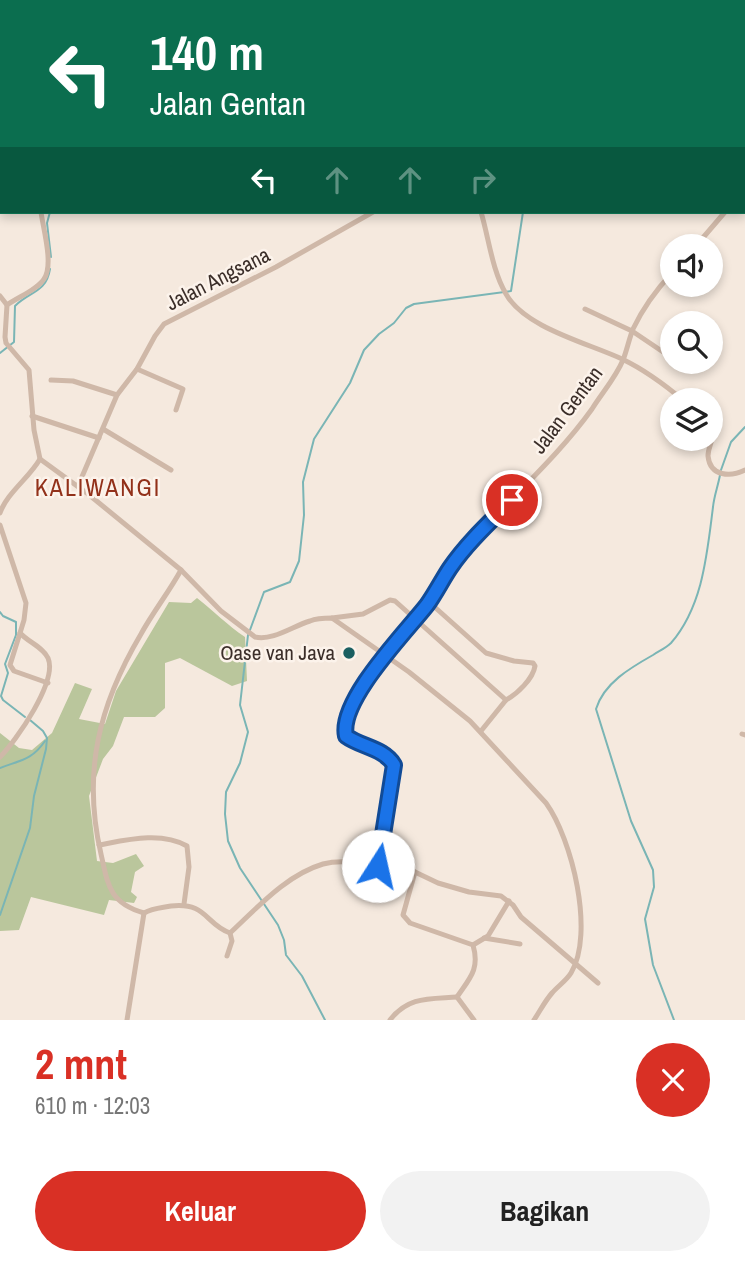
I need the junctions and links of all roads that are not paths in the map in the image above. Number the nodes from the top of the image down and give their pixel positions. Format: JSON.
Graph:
{"nodes":[{"id":1,"x":41,"y":214,"type":"edge"},
{"id":2,"x":369,"y":214,"type":"edge"},
{"id":3,"x":482,"y":214,"type":"edge"},
{"id":4,"x":723,"y":214,"type":"edge"},
{"id":5,"x":706,"y":234,"type":"edge"},
{"id":6,"x":660,"y":287,"type":"edge"},
{"id":7,"x":0,"y":296,"type":"edge"},
{"id":8,"x":7,"y":305,"type":"junction"},
{"id":9,"x":585,"y":309,"type":"dead end"},
{"id":10,"x":2,"y":313,"type":"edge"},
{"id":11,"x":632,"y":331,"type":"junction"},
{"id":12,"x":660,"y":350,"type":"edge"},
{"id":13,"x":623,"y":359,"type":"junction"},
{"id":14,"x":137,"y":369,"type":"junction"},
{"id":15,"x":51,"y":380,"type":"dead end"},
{"id":16,"x":667,"y":388,"type":"edge"},
{"id":17,"x":117,"y":395,"type":"junction"},
{"id":18,"x":176,"y":410,"type":"dead end"},
{"id":19,"x":32,"y":416,"type":"junction"},
{"id":20,"x":103,"y":429,"type":"junction"},
{"id":21,"x":99,"y":438,"type":"junction"},
{"id":22,"x":709,"y":451,"type":"edge"},
{"id":23,"x":40,"y":459,"type":"junction"},
{"id":24,"x":171,"y":470,"type":"dead end"},
{"id":25,"x":745,"y":470,"type":"edge"},
{"id":26,"x":78,"y":486,"type":"junction"},
{"id":27,"x":0,"y":513,"type":"edge"},
{"id":28,"x":0,"y":525,"type":"edge"},
{"id":29,"x":181,"y":570,"type":"junction"},
{"id":30,"x":429,"y":603,"type":"junction"},
{"id":31,"x":332,"y":618,"type":"junction"},
{"id":32,"x":416,"y":618,"type":"junction"},
{"id":33,"x":20,"y":633,"type":"junction"},
{"id":34,"x":385,"y":656,"type":"junction"},
{"id":35,"x":48,"y":683,"type":"junction"},
{"id":36,"x":506,"y":700,"type":"junction"},
{"id":37,"x":481,"y":731,"type":"junction"},
{"id":38,"x":0,"y":758,"type":"edge"},
{"id":39,"x":99,"y":845,"type":"junction"},
{"id":40,"x":378,"y":866,"type":"junction"},
{"id":41,"x":415,"y":872,"type":"junction"},
{"id":42,"x":509,"y":901,"type":"junction"},
{"id":43,"x":184,"y":904,"type":"junction"},
{"id":44,"x":144,"y":914,"type":"junction"},
{"id":45,"x":230,"y":933,"type":"junction"},
{"id":46,"x":484,"y":938,"type":"junction"},
{"id":47,"x":520,"y":944,"type":"dead end"},
{"id":48,"x":473,"y":945,"type":"junction"},
{"id":49,"x":227,"y":956,"type":"dead end"},
{"id":50,"x":575,"y":964,"type":"junction"},
{"id":51,"x":598,"y":984,"type":"dead end"},
{"id":52,"x":457,"y":997,"type":"junction"},
{"id":53,"x":127,"y":1020,"type":"edge"},
{"id":54,"x":390,"y":1020,"type":"edge"},
{"id":55,"x":474,"y":1020,"type":"edge"},
{"id":56,"x":534,"y":1020,"type":"edge"}],
"edges":[{"from":1,"to":8,"type":"street"},
{"from":2,"to":14,"type":"street","name":"Jalan Angsana"},
{"from":3,"to":13,"type":"street"},
{"from":4,"to":5,"type":"street"},
{"from":6,"to":11,"type":"street","name":"Jalan Gentan"},
{"from":7,"to":8,"type":"street"},
{"from":8,"to":10,"type":"street"},
{"from":9,"to":11,"type":"street"},
{"from":10,"to":19,"type":"street"},
{"from":11,"to":12,"type":"street"},
{"from":11,"to":13,"type":"street","name":"Jalan Gentan"},
{"from":13,"to":16,"type":"street"},
{"from":13,"to":30,"type":"street","name":"Jalan Gentan"},
{"from":14,"to":17,"type":"street","name":"Jalan Angsana"},
{"from":14,"to":18,"type":"street"},
{"from":15,"to":17,"type":"street"},
{"from":17,"to":20,"type":"street","name":"Jalan Angsana"},
{"from":19,"to":21,"type":"street"},
{"from":19,"to":23,"type":"street"},
{"from":20,"to":21,"type":"street","name":"Jalan Angsana"},
{"from":20,"to":24,"type":"street"},
{"from":21,"to":26,"type":"street","name":"Jalan Angsana"},
{"from":22,"to":25,"type":"street"},
{"from":23,"to":26,"type":"street"},
{"from":23,"to":27,"type":"street"},
{"from":26,"to":29,"type":"street"},
{"from":28,"to":33,"type":"street"},
{"from":29,"to":31,"type":"street"},
{"from":29,"to":39,"type":"street"},
{"from":30,"to":32,"type":"street","name":"Jalan Gentan"},
{"from":30,"to":36,"type":"street"},
{"from":31,"to":32,"type":"street"},
{"from":31,"to":34,"type":"street"},
{"from":32,"to":34,"type":"street","name":"Jalan Gentan"},
{"from":32,"to":36,"type":"street"},
{"from":33,"to":35,"type":"street"},
{"from":33,"to":35,"type":"street"},
{"from":34,"to":37,"type":"street"},
{"from":34,"to":40,"type":"street","name":"Jalan Gentan"},
{"from":35,"to":38,"type":"street"},
{"from":36,"to":37,"type":"street"},
{"from":37,"to":50,"type":"street"},
{"from":39,"to":43,"type":"street"},
{"from":39,"to":44,"type":"street"},
{"from":40,"to":41,"type":"street"},
{"from":40,"to":45,"type":"street"},
{"from":41,"to":42,"type":"street"},
{"from":41,"to":48,"type":"street"},
{"from":42,"to":46,"type":"street"},
{"from":42,"to":50,"type":"street"},
{"from":43,"to":44,"type":"street"},
{"from":43,"to":45,"type":"street"},
{"from":44,"to":53,"type":"street"},
{"from":45,"to":49,"type":"street"},
{"from":46,"to":47,"type":"street"},
{"from":46,"to":48,"type":"street"},
{"from":48,"to":52,"type":"street"},
{"from":50,"to":51,"type":"street"},
{"from":50,"to":56,"type":"street"},
{"from":52,"to":54,"type":"street"},
{"from":52,"to":55,"type":"street"}]}
